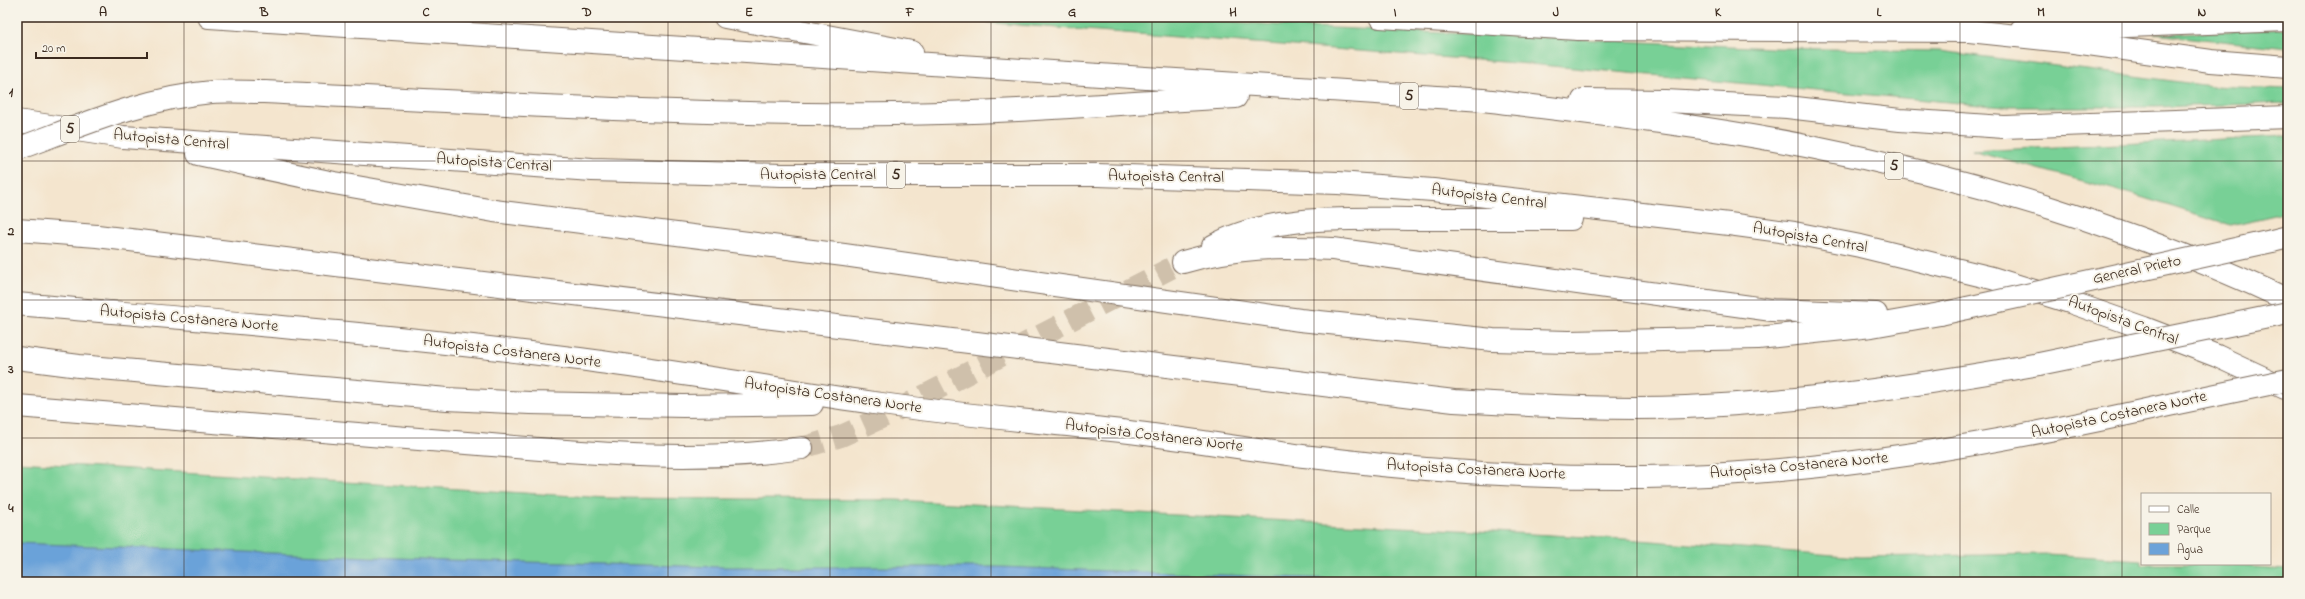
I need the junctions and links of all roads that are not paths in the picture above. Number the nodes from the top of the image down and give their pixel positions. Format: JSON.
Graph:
{"nodes":[{"id":1,"x":209,"y":17,"type":"edge"},
{"id":2,"x":725,"y":17,"type":"edge"},
{"id":3,"x":1380,"y":17,"type":"edge"},
{"id":4,"x":2288,"y":20,"type":"edge"},
{"id":5,"x":1970,"y":31,"type":"junction"},
{"id":6,"x":2288,"y":67,"type":"edge"},
{"id":7,"x":1006,"y":70,"type":"junction"},
{"id":8,"x":1335,"y":92,"type":"junction"},
{"id":9,"x":1483,"y":100,"type":"junction"},
{"id":10,"x":2288,"y":117,"type":"edge"},
{"id":11,"x":17,"y":121,"type":"edge"},
{"id":12,"x":123,"y":137,"type":"junction"},
{"id":13,"x":17,"y":149,"type":"edge"},
{"id":14,"x":1668,"y":218,"type":"junction"},
{"id":15,"x":17,"y":230,"type":"edge"},
{"id":16,"x":2280,"y":239,"type":"edge"},
{"id":17,"x":2288,"y":300,"type":"edge"},
{"id":18,"x":17,"y":304,"type":"edge"},
{"id":19,"x":2288,"y":313,"type":"edge"},
{"id":20,"x":1940,"y":314,"type":"junction"},
{"id":21,"x":17,"y":358,"type":"edge"},
{"id":22,"x":2288,"y":380,"type":"edge"},
{"id":23,"x":2288,"y":390,"type":"edge"},
{"id":24,"x":879,"y":404,"type":"junction"},
{"id":25,"x":17,"y":406,"type":"edge"},
{"id":26,"x":802,"y":448,"type":"tunnel mouth"}],
"edges":[{"from":1,"to":7,"type":"main road","number":"5"},
{"from":2,"to":7,"type":"main road"},
{"from":3,"to":5,"type":"main road"},
{"from":4,"to":5,"type":"main road"},
{"from":5,"to":6,"type":"main road"},
{"from":7,"to":8,"type":"main road","number":"5"},
{"from":8,"to":9,"type":"main road","number":"5"},
{"from":8,"to":13,"type":"main road","bridge":true},
{"from":9,"to":10,"type":"main road"},
{"from":9,"to":17,"type":"main road","number":"5"},
{"from":11,"to":12,"type":"main road","name":"Autopista Central","number":"5"},
{"from":12,"to":14,"type":"main road","name":"Autopista Central","number":"5"},
{"from":12,"to":20,"type":"main road"},
{"from":14,"to":20,"type":"main road"},
{"from":14,"to":23,"type":"main road","name":"Autopista Central","number":"5"},
{"from":15,"to":19,"type":"main road","bridge":true},
{"from":16,"to":20,"type":"main road","name":"General Prieto","bridge":true},
{"from":18,"to":24,"type":"main road","name":"Autopista Costanera Norte"},
{"from":21,"to":24,"type":"main road"},
{"from":22,"to":24,"type":"main road","name":"Autopista Costanera Norte","bridge":true},
{"from":25,"to":26,"type":"main road"}]}
